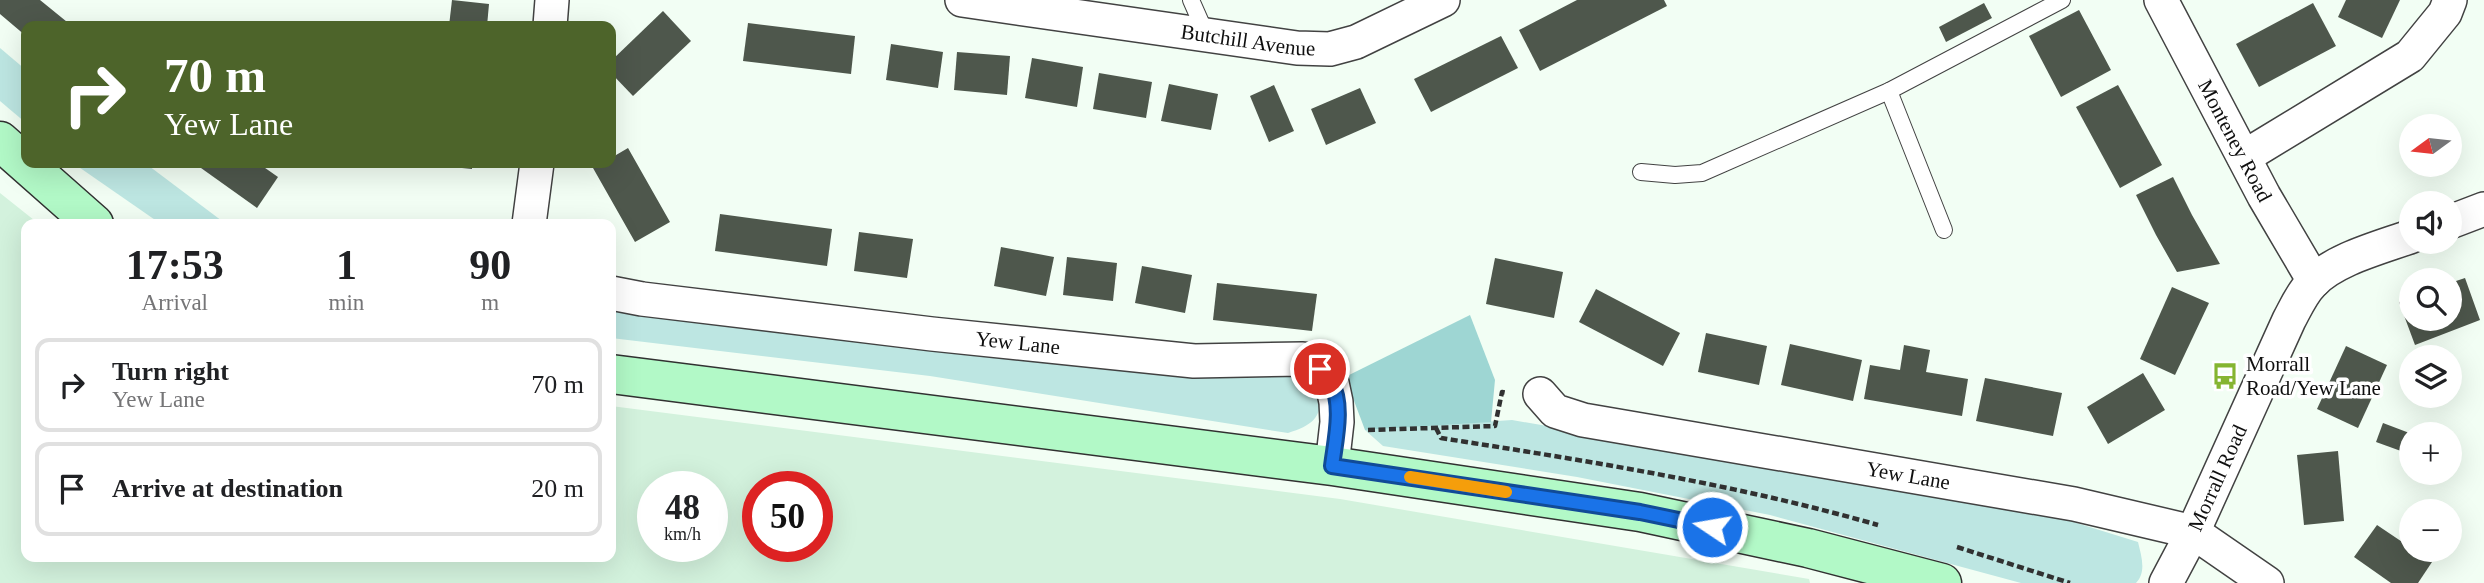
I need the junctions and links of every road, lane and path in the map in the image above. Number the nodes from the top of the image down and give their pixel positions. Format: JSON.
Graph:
{"nodes":[{"id":1,"x":552,"y":0,"type":"edge"},
{"id":2,"x":962,"y":0,"type":"edge"},
{"id":3,"x":1191,"y":0,"type":"edge"},
{"id":4,"x":1443,"y":0,"type":"edge"},
{"id":5,"x":2062,"y":0,"type":"edge"},
{"id":6,"x":2161,"y":0,"type":"edge"},
{"id":7,"x":2450,"y":0,"type":"edge"},
{"id":8,"x":1040,"y":6,"type":"edge"},
{"id":9,"x":550,"y":21,"type":"edge"},
{"id":10,"x":1206,"y":34,"type":"junction"},
{"id":11,"x":1889,"y":91,"type":"junction"},
{"id":12,"x":0,"y":141,"type":"edge"},
{"id":13,"x":2244,"y":157,"type":"junction"},
{"id":14,"x":21,"y":160,"type":"edge"},
{"id":15,"x":31,"y":168,"type":"edge"},
{"id":16,"x":536,"y":168,"type":"edge"},
{"id":17,"x":1641,"y":172,"type":"dead end"},
{"id":18,"x":2484,"y":209,"type":"edge"},
{"id":19,"x":2462,"y":217,"type":"edge"},
{"id":20,"x":88,"y":219,"type":"edge"},
{"id":21,"x":530,"y":219,"type":"edge"},
{"id":22,"x":1944,"y":230,"type":"dead end"},
{"id":23,"x":2399,"y":241,"type":"edge"},
{"id":24,"x":2314,"y":281,"type":"junction"},
{"id":25,"x":616,"y":294,"type":"edge"},
{"id":26,"x":616,"y":375,"type":"edge"},
{"id":27,"x":1540,"y":394,"type":"joint"},
{"id":28,"x":1334,"y":449,"type":"junction"},
{"id":29,"x":2193,"y":532,"type":"junction"},
{"id":30,"x":1942,"y":583,"type":"edge"},
{"id":31,"x":2166,"y":583,"type":"edge"},
{"id":32,"x":2267,"y":583,"type":"edge"}],
"edges":[{"from":1,"to":9,"type":"street"},
{"from":2,"to":8,"type":"street","name":"Butchill Avenue"},
{"from":3,"to":10,"type":"lane"},
{"from":4,"to":10,"type":"street","name":"Butchill Avenue"},
{"from":5,"to":11,"type":"lane"},
{"from":6,"to":13,"type":"street","name":"Monteney Road"},
{"from":7,"to":13,"type":"street"},
{"from":8,"to":10,"type":"street","name":"Butchill Avenue"},
{"from":11,"to":17,"type":"lane"},
{"from":11,"to":22,"type":"lane"},
{"from":12,"to":14,"type":"main road"},
{"from":13,"to":24,"type":"street","name":"Monteney Road"},
{"from":15,"to":20,"type":"main road"},
{"from":16,"to":21,"type":"street"},
{"from":18,"to":19,"type":"street"},
{"from":23,"to":24,"type":"street","name":"Morrall Road"},
{"from":24,"to":29,"type":"street","name":"Morrall Road"},
{"from":25,"to":28,"type":"street","name":"Yew Lane"},
{"from":26,"to":28,"type":"main road"},
{"from":27,"to":28,"type":"path"},
{"from":27,"to":29,"type":"street","name":"Yew Lane"},
{"from":28,"to":30,"type":"main road"},
{"from":29,"to":31,"type":"street","name":"Morrall Road"},
{"from":29,"to":32,"type":"street","name":"Yew Lane"}]}
